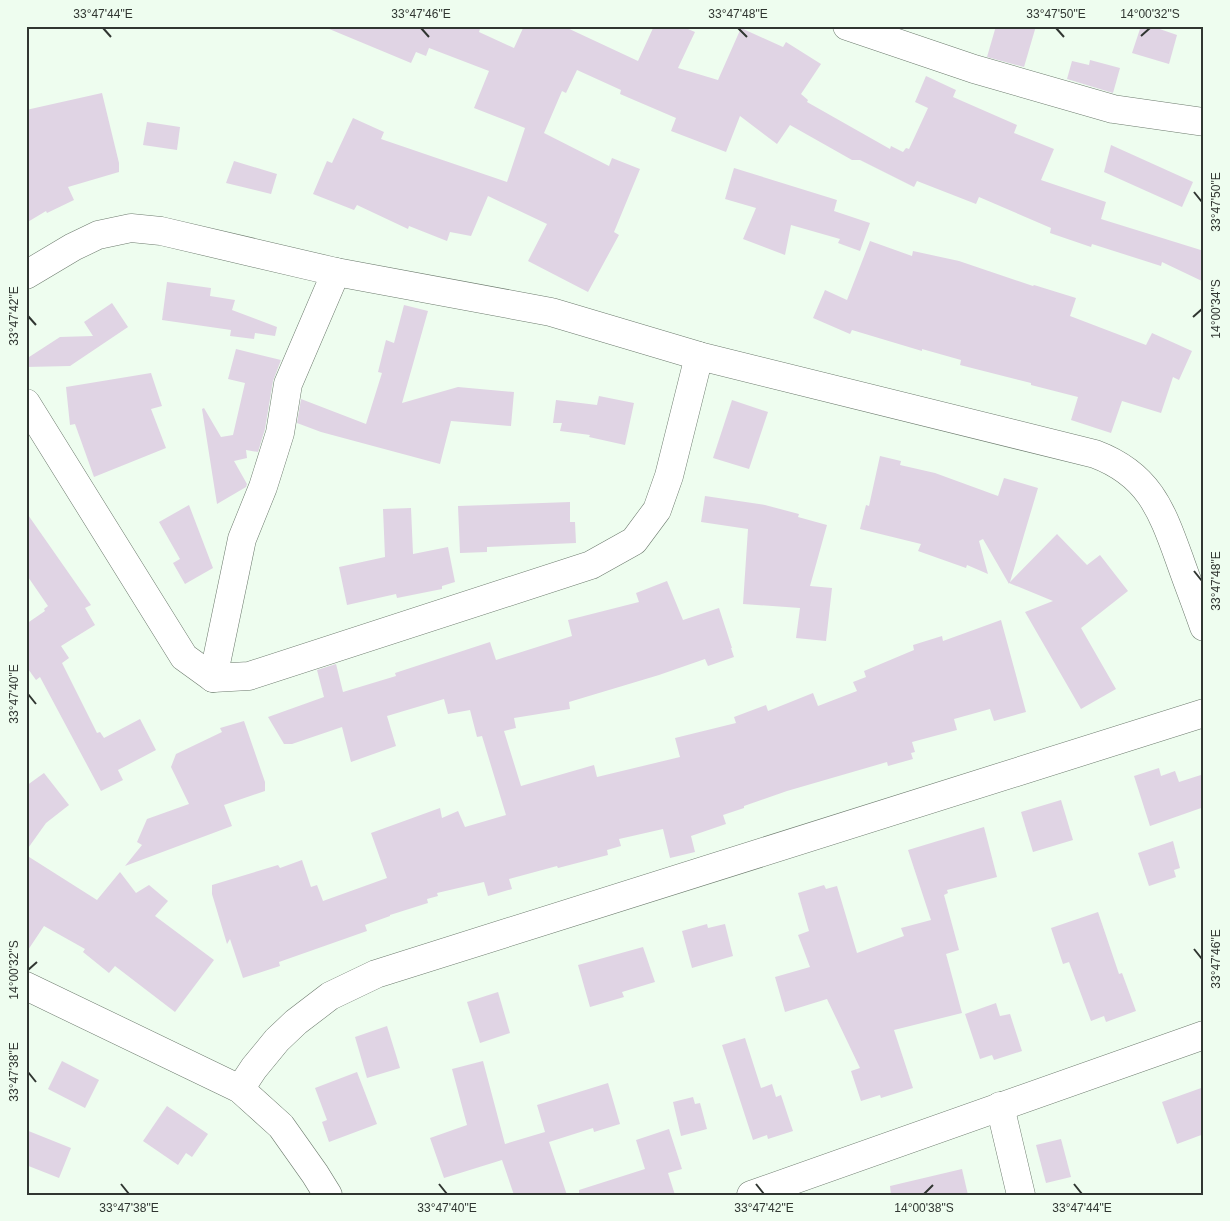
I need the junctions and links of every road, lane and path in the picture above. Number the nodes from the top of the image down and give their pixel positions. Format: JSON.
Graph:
{"nodes":[{"id":1,"x":847,"y":26,"type":"edge"},
{"id":2,"x":1204,"y":122,"type":"edge"},
{"id":3,"x":336,"y":272,"type":"junction"},
{"id":4,"x":26,"y":276,"type":"edge"},
{"id":5,"x":699,"y":356,"type":"junction"},
{"id":6,"x":26,"y":402,"type":"edge"},
{"id":7,"x":1204,"y":627,"type":"edge"},
{"id":8,"x":213,"y":678,"type":"junction"},
{"id":9,"x":1204,"y":713,"type":"edge"},
{"id":10,"x":26,"y":986,"type":"edge"},
{"id":11,"x":1204,"y":1035,"type":"edge"},
{"id":12,"x":240,"y":1089,"type":"junction"},
{"id":13,"x":1000,"y":1106,"type":"junction"},
{"id":14,"x":328,"y":1195,"type":"edge"},
{"id":15,"x":751,"y":1195,"type":"edge"},
{"id":16,"x":1021,"y":1195,"type":"edge"}],
"edges":[{"from":1,"to":2,"type":"street"},
{"from":3,"to":4,"type":"street"},
{"from":3,"to":5,"type":"street"},
{"from":3,"to":8,"type":"street"},
{"from":5,"to":7,"type":"street"},
{"from":5,"to":8,"type":"street"},
{"from":6,"to":8,"type":"street"},
{"from":9,"to":12,"type":"street"},
{"from":10,"to":12,"type":"street"},
{"from":11,"to":13,"type":"street"},
{"from":12,"to":14,"type":"street"},
{"from":13,"to":15,"type":"street"},
{"from":13,"to":16,"type":"street"}]}
